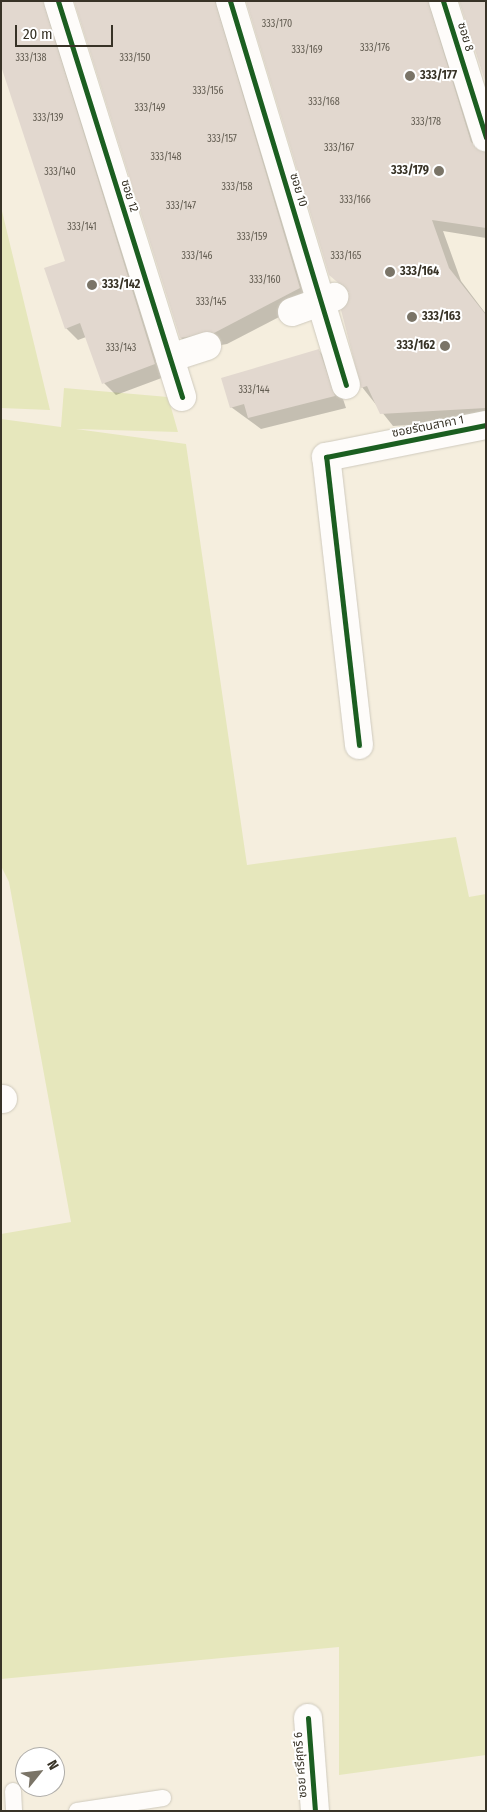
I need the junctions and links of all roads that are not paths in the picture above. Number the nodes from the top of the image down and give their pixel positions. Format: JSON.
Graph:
{"nodes":[{"id":1,"x":58,"y":1,"type":"edge"},
{"id":2,"x":230,"y":1,"type":"edge"},
{"id":3,"x":443,"y":1,"type":"edge"},
{"id":4,"x":486,"y":136,"type":"edge"},
{"id":5,"x":327,"y":299,"type":"junction"},
{"id":6,"x":292,"y":312,"type":"dead end"},
{"id":7,"x":207,"y":346,"type":"dead end"},
{"id":8,"x":170,"y":358,"type":"junction"},
{"id":9,"x":346,"y":385,"type":"dead end"},
{"id":10,"x":182,"y":397,"type":"dead end"},
{"id":11,"x":486,"y":425,"type":"edge"},
{"id":12,"x":358,"y":745,"type":"dead end"},
{"id":13,"x":308,"y":1718,"type":"dead end"},
{"id":14,"x":13,"y":1791,"type":"dead end"},
{"id":15,"x":163,"y":1798,"type":"dead end"},
{"id":16,"x":14,"y":1811,"type":"edge"},
{"id":17,"x":77,"y":1811,"type":"edge"},
{"id":18,"x":315,"y":1811,"type":"edge"}],
"edges":[{"from":1,"to":8,"type":"street","name":"ซอย 12"},
{"from":2,"to":5,"type":"street","name":"ซอย 10"},
{"from":3,"to":4,"type":"street","name":"ซอย 8"},
{"from":5,"to":6,"type":"street"},
{"from":5,"to":9,"type":"street","name":"ซอย 10"},
{"from":7,"to":8,"type":"street"},
{"from":8,"to":10,"type":"street","name":"ซอย 12"},
{"from":11,"to":12,"type":"street","name":"ซอยรัตนสาคา 1"},
{"from":13,"to":18,"type":"street","name":"ซอย ศรีศุกรี 6"},
{"from":14,"to":16,"type":"lane"},
{"from":15,"to":17,"type":"lane"}]}
